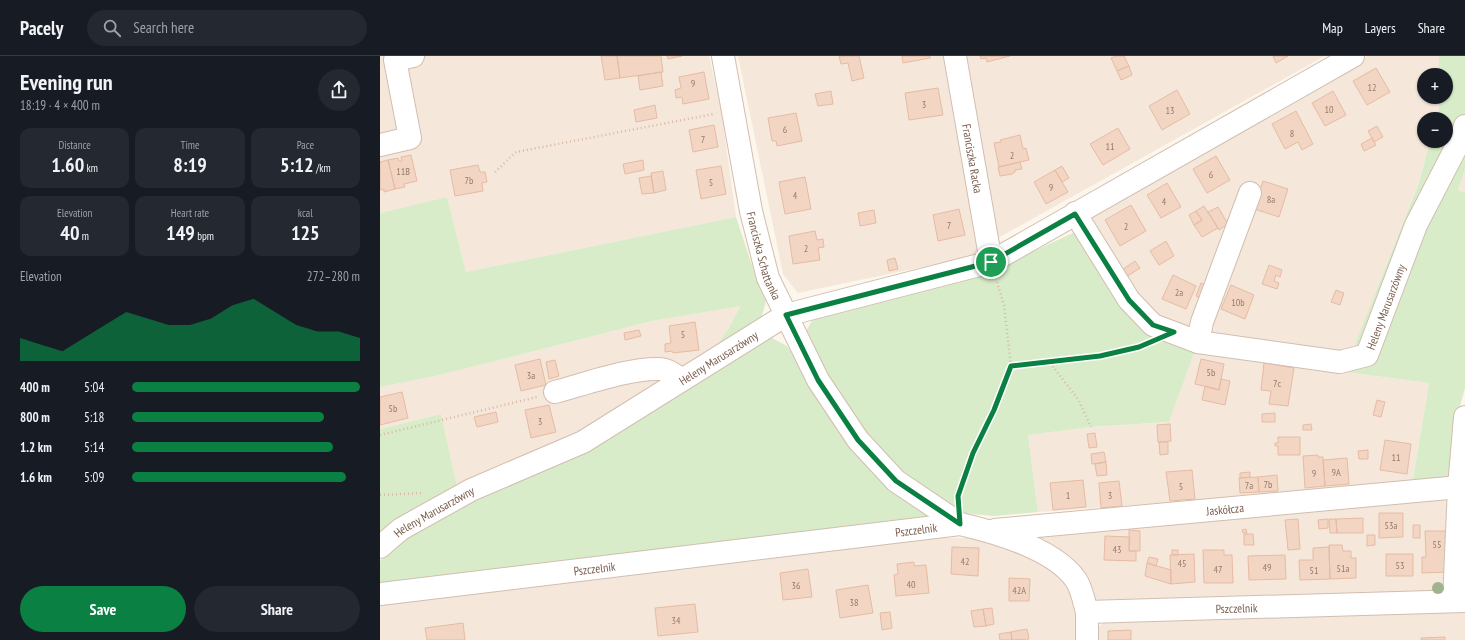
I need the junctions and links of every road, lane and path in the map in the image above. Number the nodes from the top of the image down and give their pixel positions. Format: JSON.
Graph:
{"nodes":[{"id":1,"x":413,"y":56,"type":"edge"},
{"id":2,"x":723,"y":56,"type":"edge"},
{"id":3,"x":955,"y":56,"type":"edge"},
{"id":4,"x":1353,"y":56,"type":"edge"},
{"id":5,"x":734,"y":110,"type":"junction"},
{"id":6,"x":1465,"y":126,"type":"edge"},
{"id":7,"x":380,"y":145,"type":"edge"},
{"id":8,"x":495,"y":172,"type":"dead end"},
{"id":9,"x":1250,"y":193,"type":"dead end"},
{"id":10,"x":1075,"y":214,"type":"junction"},
{"id":11,"x":991,"y":262,"type":"junction"},
{"id":12,"x":786,"y":315,"type":"junction"},
{"id":13,"x":1174,"y":332,"type":"junction"},
{"id":14,"x":1198,"y":342,"type":"junction"},
{"id":15,"x":1050,"y":362,"type":"junction"},
{"id":16,"x":1011,"y":366,"type":"junction"},
{"id":17,"x":681,"y":379,"type":"junction"},
{"id":18,"x":555,"y":392,"type":"joint"},
{"id":19,"x":1465,"y":417,"type":"edge"},
{"id":20,"x":1091,"y":427,"type":"dead end"},
{"id":21,"x":380,"y":435,"type":"edge"},
{"id":22,"x":1459,"y":487,"type":"junction"},
{"id":23,"x":960,"y":524,"type":"junction"},
{"id":24,"x":992,"y":531,"type":"junction"},
{"id":25,"x":380,"y":547,"type":"edge"},
{"id":26,"x":380,"y":594,"type":"edge"},
{"id":27,"x":1459,"y":601,"type":"edge"},
{"id":28,"x":1087,"y":612,"type":"junction"},
{"id":29,"x":1087,"y":640,"type":"edge"}],
"edges":[{"from":1,"to":7,"type":"street"},
{"from":2,"to":5,"type":"street","name":"Franciszka Schattanka"},
{"from":3,"to":11,"type":"street","name":"Franciszka Racka"},
{"from":4,"to":10,"type":"street","name":"Heleny Marusarzówny"},
{"from":5,"to":8,"type":"path"},
{"from":5,"to":12,"type":"street","name":"Franciszka Schattanka"},
{"from":6,"to":14,"type":"street","name":"Heleny Marusarzówny"},
{"from":9,"to":14,"type":"street"},
{"from":10,"to":11,"type":"street","name":"Heleny Marusarzówny"},
{"from":10,"to":13,"type":"street","name":"Heleny Marusarzówny"},
{"from":11,"to":12,"type":"street","name":"Heleny Marusarzówny"},
{"from":11,"to":16,"type":"path"},
{"from":12,"to":17,"type":"street","name":"Heleny Marusarzówny"},
{"from":12,"to":23,"type":"street","name":"Franciszka Schattanka"},
{"from":13,"to":14,"type":"street","name":"Heleny Marusarzówny"},
{"from":13,"to":15,"type":"path"},
{"from":15,"to":16,"type":"path"},
{"from":15,"to":20,"type":"path"},
{"from":16,"to":23,"type":"path"},
{"from":17,"to":18,"type":"street"},
{"from":17,"to":25,"type":"street","name":"Heleny Marusarzówny"},
{"from":18,"to":21,"type":"path"},
{"from":19,"to":22,"type":"street"},
{"from":22,"to":24,"type":"street","name":"Jaskółcza"},
{"from":22,"to":27,"type":"street"},
{"from":23,"to":24,"type":"street","name":"Pszczelnik"},
{"from":23,"to":26,"type":"street","name":"Pszczelnik"},
{"from":24,"to":28,"type":"street","name":"Pszczelnik"},
{"from":27,"to":28,"type":"street","name":"Pszczelnik"},
{"from":28,"to":29,"type":"street"}]}
